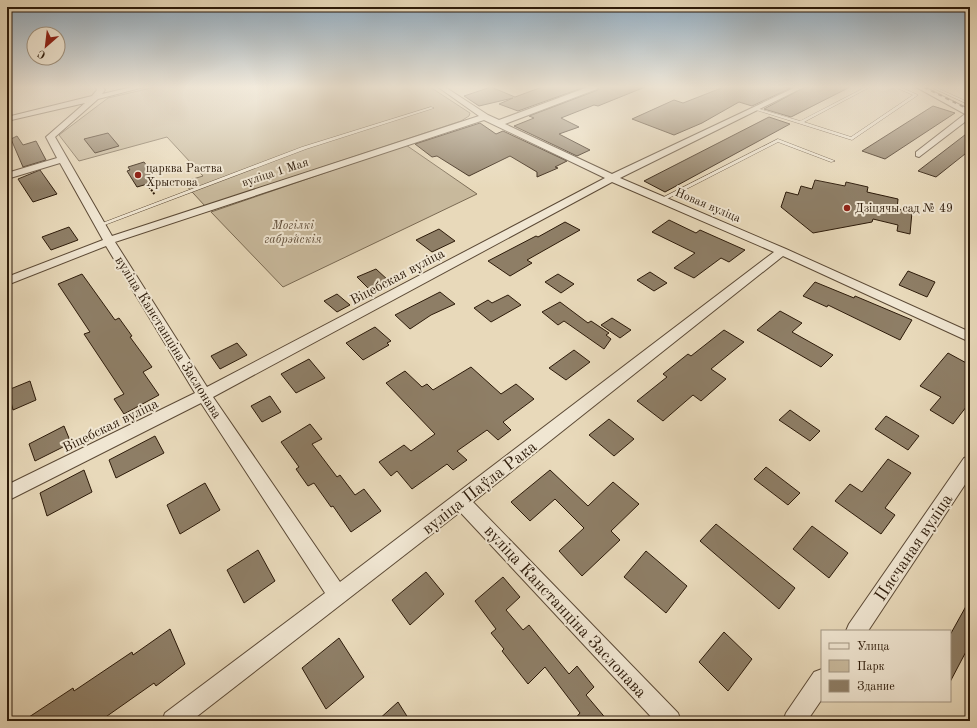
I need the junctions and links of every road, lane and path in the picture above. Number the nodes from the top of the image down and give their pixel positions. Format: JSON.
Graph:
{"nodes":[{"id":1,"x":67,"y":121,"type":"edge"},
{"id":2,"x":390,"y":121,"type":"edge"},
{"id":3,"x":473,"y":121,"type":"edge"},
{"id":4,"x":494,"y":121,"type":"edge"},
{"id":5,"x":504,"y":121,"type":"edge"},
{"id":6,"x":730,"y":121,"type":"edge"},
{"id":7,"x":796,"y":121,"type":"edge"},
{"id":8,"x":878,"y":121,"type":"edge"},
{"id":9,"x":961,"y":121,"type":"edge"},
{"id":10,"x":800,"y":122,"type":"joint"},
{"id":11,"x":499,"y":123,"type":"junction"},
{"id":12,"x":919,"y":154,"type":"dead end"},
{"id":13,"x":63,"y":159,"type":"junction"},
{"id":14,"x":834,"y":161,"type":"dead end"},
{"id":15,"x":7,"y":176,"type":"edge"},
{"id":16,"x":612,"y":178,"type":"junction"},
{"id":17,"x":147,"y":184,"type":"dead end"},
{"id":18,"x":161,"y":200,"type":"junction"},
{"id":19,"x":662,"y":200,"type":"junction"},
{"id":20,"x":100,"y":225,"type":"junction"},
{"id":21,"x":109,"y":241,"type":"junction"},
{"id":22,"x":782,"y":252,"type":"junction"},
{"id":23,"x":7,"y":281,"type":"edge"},
{"id":24,"x":970,"y":337,"type":"edge"},
{"id":25,"x":204,"y":395,"type":"junction"},
{"id":26,"x":970,"y":463,"type":"edge"},
{"id":27,"x":7,"y":492,"type":"edge"},
{"id":28,"x":462,"y":501,"type":"junction"},
{"id":29,"x":337,"y":595,"type":"junction"},
{"id":30,"x":857,"y":630,"type":"edge"},
{"id":31,"x":821,"y":681,"type":"edge"},
{"id":32,"x":173,"y":721,"type":"edge"},
{"id":33,"x":670,"y":721,"type":"edge"},
{"id":34,"x":794,"y":721,"type":"edge"}],
"edges":[{"from":1,"to":13,"type":"street","name":"вуліца Канстанціна Заслонава"},
{"from":2,"to":18,"type":"lane"},
{"from":3,"to":21,"type":"street","name":"вуліца 1 Мая"},
{"from":4,"to":11,"type":"street","name":"Новая вуліца"},
{"from":5,"to":11,"type":"street"},
{"from":6,"to":16,"type":"street","name":"Віцебская вуліца"},
{"from":7,"to":10,"type":"lane"},
{"from":8,"to":10,"type":"lane"},
{"from":9,"to":12,"type":"street"},
{"from":11,"to":16,"type":"street","name":"Новая вуліца"},
{"from":13,"to":15,"type":"street"},
{"from":13,"to":20,"type":"street","name":"вуліца Канстанціна Заслонава"},
{"from":14,"to":19,"type":"lane"},
{"from":16,"to":19,"type":"street","name":"Новая вуліца"},
{"from":16,"to":25,"type":"street","name":"Віцебская вуліца"},
{"from":17,"to":18,"type":"path"},
{"from":18,"to":20,"type":"lane"},
{"from":19,"to":22,"type":"street","name":"Новая вуліца"},
{"from":20,"to":21,"type":"street","name":"вуліца Канстанціна Заслонава"},
{"from":21,"to":23,"type":"street","name":"вуліца 1 Мая"},
{"from":21,"to":25,"type":"street","name":"вуліца Канстанціна Заслонава"},
{"from":22,"to":24,"type":"street","name":"Новая вуліца"},
{"from":22,"to":28,"type":"street","name":"вуліца Паўла Рака"},
{"from":25,"to":27,"type":"street","name":"Віцебская вуліца"},
{"from":25,"to":29,"type":"street","name":"вуліца Канстанціна Заслонава"},
{"from":26,"to":30,"type":"street","name":"Пясчаная вуліца"},
{"from":28,"to":29,"type":"street","name":"вуліца Паўла Рака"},
{"from":28,"to":33,"type":"street","name":"вуліца Канстанціна Заслонава"},
{"from":29,"to":32,"type":"street","name":"вуліца Паўла Рака"},
{"from":31,"to":34,"type":"street"}]}
